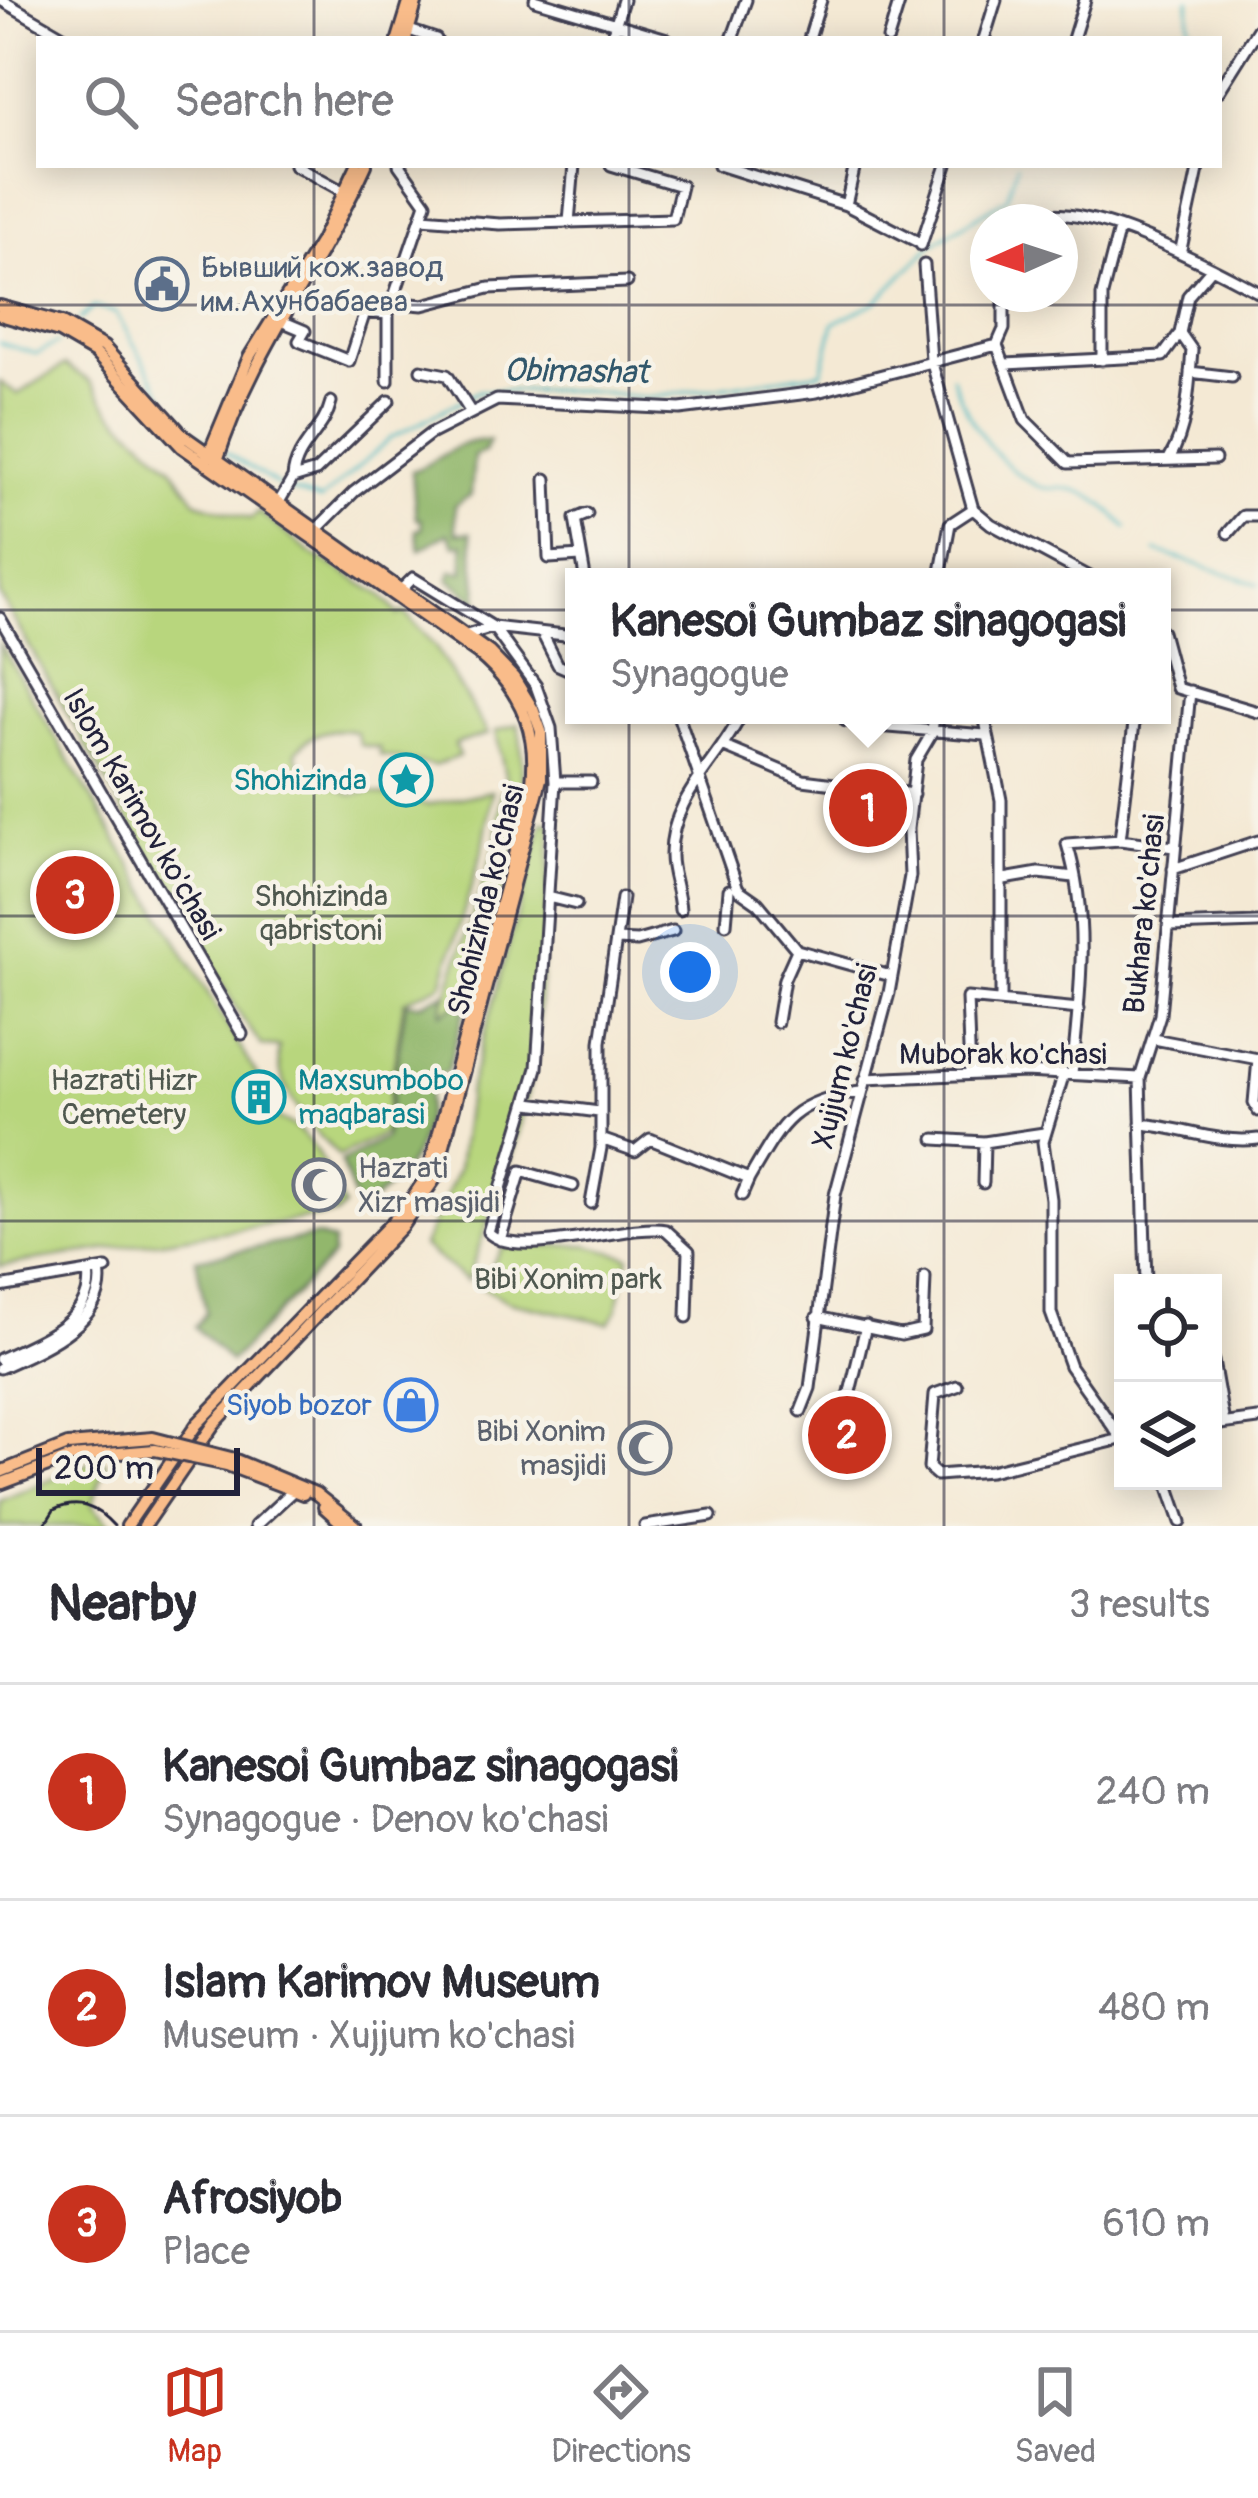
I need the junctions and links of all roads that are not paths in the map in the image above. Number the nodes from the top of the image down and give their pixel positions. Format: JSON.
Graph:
{"nodes":[{"id":1,"x":413,"y":0,"type":"edge"},
{"id":2,"x":535,"y":0,"type":"edge"},
{"id":3,"x":623,"y":0,"type":"edge"},
{"id":4,"x":746,"y":0,"type":"edge"},
{"id":5,"x":821,"y":0,"type":"edge"},
{"id":6,"x":900,"y":0,"type":"edge"},
{"id":7,"x":996,"y":0,"type":"edge"},
{"id":8,"x":1085,"y":0,"type":"edge"},
{"id":9,"x":5,"y":2,"type":"edge"},
{"id":10,"x":0,"y":20,"type":"edge"},
{"id":11,"x":616,"y":24,"type":"junction"},
{"id":12,"x":1258,"y":29,"type":"edge"},
{"id":13,"x":63,"y":36,"type":"edge"},
{"id":14,"x":404,"y":36,"type":"edge"},
{"id":15,"x":612,"y":36,"type":"edge"},
{"id":16,"x":657,"y":36,"type":"edge"},
{"id":17,"x":733,"y":36,"type":"edge"},
{"id":18,"x":810,"y":36,"type":"edge"},
{"id":19,"x":889,"y":36,"type":"edge"},
{"id":20,"x":985,"y":36,"type":"edge"},
{"id":21,"x":1074,"y":36,"type":"edge"},
{"id":22,"x":1222,"y":86,"type":"edge"},
{"id":23,"x":300,"y":168,"type":"edge"},
{"id":24,"x":356,"y":168,"type":"edge"},
{"id":25,"x":364,"y":168,"type":"edge"},
{"id":26,"x":402,"y":168,"type":"edge"},
{"id":27,"x":574,"y":168,"type":"edge"},
{"id":28,"x":621,"y":168,"type":"edge"},
{"id":29,"x":729,"y":168,"type":"edge"},
{"id":30,"x":770,"y":168,"type":"edge"},
{"id":31,"x":854,"y":168,"type":"edge"},
{"id":32,"x":946,"y":168,"type":"edge"},
{"id":33,"x":1198,"y":168,"type":"edge"},
{"id":34,"x":767,"y":180,"type":"junction"},
{"id":35,"x":348,"y":195,"type":"junction"},
{"id":36,"x":846,"y":205,"type":"junction"},
{"id":37,"x":422,"y":218,"type":"junction"},
{"id":38,"x":1078,"y":219,"type":"edge"},
{"id":39,"x":569,"y":222,"type":"junction"},
{"id":40,"x":1119,"y":229,"type":"junction"},
{"id":41,"x":1181,"y":249,"type":"junction"},
{"id":42,"x":924,"y":265,"type":"dead end"},
{"id":43,"x":1212,"y":268,"type":"junction"},
{"id":44,"x":627,"y":282,"type":"dead end"},
{"id":45,"x":1258,"y":292,"type":"edge"},
{"id":46,"x":390,"y":302,"type":"junction"},
{"id":47,"x":0,"y":310,"type":"edge"},
{"id":48,"x":1004,"y":312,"type":"edge"},
{"id":49,"x":388,"y":314,"type":"junction"},
{"id":50,"x":279,"y":320,"type":"junction"},
{"id":51,"x":1180,"y":333,"type":"junction"},
{"id":52,"x":998,"y":345,"type":"junction"},
{"id":53,"x":931,"y":360,"type":"junction"},
{"id":54,"x":1102,"y":360,"type":"junction"},
{"id":55,"x":1005,"y":364,"type":"junction"},
{"id":56,"x":421,"y":370,"type":"dead end"},
{"id":57,"x":1190,"y":372,"type":"junction"},
{"id":58,"x":1232,"y":377,"type":"dead end"},
{"id":59,"x":388,"y":381,"type":"dead end"},
{"id":60,"x":389,"y":401,"type":"dead end"},
{"id":61,"x":331,"y":402,"type":"dead end"},
{"id":62,"x":470,"y":412,"type":"junction"},
{"id":63,"x":1170,"y":458,"type":"junction"},
{"id":64,"x":1215,"y":459,"type":"dead end"},
{"id":65,"x":211,"y":461,"type":"junction"},
{"id":66,"x":546,"y":479,"type":"dead end"},
{"id":67,"x":292,"y":480,"type":"junction"},
{"id":68,"x":282,"y":498,"type":"junction"},
{"id":69,"x":973,"y":509,"type":"junction"},
{"id":70,"x":586,"y":514,"type":"dead end"},
{"id":71,"x":1258,"y":516,"type":"edge"},
{"id":72,"x":314,"y":532,"type":"junction"},
{"id":73,"x":1228,"y":533,"type":"dead end"},
{"id":74,"x":581,"y":556,"type":"junction"},
{"id":75,"x":583,"y":568,"type":"edge"},
{"id":76,"x":942,"y":568,"type":"edge"},
{"id":77,"x":1073,"y":568,"type":"edge"},
{"id":78,"x":404,"y":587,"type":"junction"},
{"id":79,"x":438,"y":594,"type":"junction"},
{"id":80,"x":430,"y":607,"type":"junction"},
{"id":81,"x":0,"y":618,"type":"edge"},
{"id":82,"x":493,"y":627,"type":"junction"},
{"id":83,"x":542,"y":633,"type":"junction"},
{"id":84,"x":467,"y":635,"type":"junction"},
{"id":85,"x":565,"y":635,"type":"edge"},
{"id":86,"x":1171,"y":666,"type":"edge"},
{"id":87,"x":565,"y":668,"type":"edge"},
{"id":88,"x":1171,"y":688,"type":"edge"},
{"id":89,"x":1177,"y":688,"type":"junction"},
{"id":90,"x":1190,"y":691,"type":"junction"},
{"id":91,"x":1258,"y":712,"type":"edge"},
{"id":92,"x":681,"y":724,"type":"edge"},
{"id":93,"x":736,"y":724,"type":"edge"},
{"id":94,"x":868,"y":724,"type":"edge"},
{"id":95,"x":933,"y":724,"type":"edge"},
{"id":96,"x":984,"y":724,"type":"edge"},
{"id":97,"x":1134,"y":724,"type":"edge"},
{"id":98,"x":932,"y":733,"type":"junction"},
{"id":99,"x":985,"y":735,"type":"junction"},
{"id":100,"x":725,"y":747,"type":"junction"},
{"id":101,"x":700,"y":773,"type":"junction"},
{"id":102,"x":555,"y":782,"type":"junction"},
{"id":103,"x":591,"y":782,"type":"dead end"},
{"id":104,"x":913,"y":794,"type":"junction"},
{"id":105,"x":1120,"y":840,"type":"junction"},
{"id":106,"x":1258,"y":841,"type":"edge"},
{"id":107,"x":1174,"y":847,"type":"junction"},
{"id":108,"x":1173,"y":868,"type":"junction"},
{"id":109,"x":1074,"y":877,"type":"junction"},
{"id":110,"x":1004,"y":879,"type":"junction"},
{"id":111,"x":729,"y":890,"type":"dead end"},
{"id":112,"x":548,"y":897,"type":"junction"},
{"id":113,"x":622,"y":898,"type":"dead end"},
{"id":114,"x":576,"y":904,"type":"dead end"},
{"id":115,"x":680,"y":910,"type":"dead end"},
{"id":116,"x":1258,"y":922,"type":"edge"},
{"id":117,"x":725,"y":924,"type":"dead end"},
{"id":118,"x":1170,"y":926,"type":"junction"},
{"id":119,"x":673,"y":931,"type":"dead end"},
{"id":120,"x":616,"y":940,"type":"junction"},
{"id":121,"x":797,"y":950,"type":"junction"},
{"id":122,"x":892,"y":976,"type":"junction"},
{"id":123,"x":1001,"y":998,"type":"junction"},
{"id":124,"x":1078,"y":1010,"type":"junction"},
{"id":125,"x":777,"y":1022,"type":"dead end"},
{"id":126,"x":242,"y":1034,"type":"dead end"},
{"id":127,"x":1154,"y":1039,"type":"junction"},
{"id":128,"x":1068,"y":1073,"type":"junction"},
{"id":129,"x":970,"y":1074,"type":"junction"},
{"id":130,"x":1140,"y":1078,"type":"junction"},
{"id":131,"x":865,"y":1079,"type":"junction"},
{"id":132,"x":860,"y":1092,"type":"junction"},
{"id":133,"x":529,"y":1103,"type":"junction"},
{"id":134,"x":1258,"y":1111,"type":"edge"},
{"id":135,"x":599,"y":1112,"type":"junction"},
{"id":136,"x":1141,"y":1124,"type":"junction"},
{"id":137,"x":1044,"y":1133,"type":"junction"},
{"id":138,"x":601,"y":1139,"type":"junction"},
{"id":139,"x":935,"y":1139,"type":"dead end"},
{"id":140,"x":1258,"y":1139,"type":"edge"},
{"id":141,"x":984,"y":1142,"type":"junction"},
{"id":142,"x":749,"y":1179,"type":"junction"},
{"id":143,"x":983,"y":1183,"type":"dead end"},
{"id":144,"x":573,"y":1186,"type":"dead end"},
{"id":145,"x":742,"y":1195,"type":"dead end"},
{"id":146,"x":591,"y":1203,"type":"dead end"},
{"id":147,"x":495,"y":1239,"type":"junction"},
{"id":148,"x":1146,"y":1274,"type":"edge"},
{"id":149,"x":926,"y":1276,"type":"dead end"},
{"id":150,"x":0,"y":1287,"type":"edge"},
{"id":151,"x":687,"y":1317,"type":"dead end"},
{"id":152,"x":817,"y":1317,"type":"junction"},
{"id":153,"x":866,"y":1326,"type":"junction"},
{"id":154,"x":0,"y":1364,"type":"edge"},
{"id":155,"x":957,"y":1386,"type":"dead end"},
{"id":156,"x":801,"y":1411,"type":"dead end"},
{"id":157,"x":1258,"y":1419,"type":"edge"},
{"id":158,"x":844,"y":1421,"type":"dead end"},
{"id":159,"x":1222,"y":1424,"type":"edge"},
{"id":160,"x":1114,"y":1429,"type":"edge"},
{"id":161,"x":1114,"y":1442,"type":"edge"},
{"id":162,"x":70,"y":1451,"type":"junction"},
{"id":163,"x":0,"y":1472,"type":"edge"},
{"id":164,"x":272,"y":1478,"type":"junction"},
{"id":165,"x":0,"y":1484,"type":"edge"},
{"id":166,"x":294,"y":1490,"type":"junction"},
{"id":167,"x":1170,"y":1490,"type":"edge"},
{"id":168,"x":711,"y":1516,"type":"dead end"},
{"id":169,"x":1178,"y":1517,"type":"dead end"},
{"id":170,"x":127,"y":1526,"type":"edge"},
{"id":171,"x":144,"y":1526,"type":"edge"},
{"id":172,"x":255,"y":1526,"type":"edge"},
{"id":173,"x":345,"y":1526,"type":"edge"},
{"id":174,"x":356,"y":1526,"type":"edge"},
{"id":175,"x":645,"y":1526,"type":"edge"}],
"edges":[{"from":1,"to":14,"type":"main road"},
{"from":2,"to":11,"type":"street"},
{"from":3,"to":11,"type":"street"},
{"from":4,"to":17,"type":"street"},
{"from":5,"to":18,"type":"street"},
{"from":6,"to":19,"type":"street"},
{"from":7,"to":20,"type":"street"},
{"from":8,"to":21,"type":"street"},
{"from":9,"to":10,"type":"street"},
{"from":9,"to":13,"type":"street"},
{"from":11,"to":15,"type":"street"},
{"from":11,"to":16,"type":"street"},
{"from":12,"to":22,"type":"street"},
{"from":23,"to":35,"type":"street"},
{"from":24,"to":35,"type":"main road"},
{"from":25,"to":35,"type":"main road"},
{"from":26,"to":37,"type":"street"},
{"from":27,"to":39,"type":"street"},
{"from":28,"to":39,"type":"street"},
{"from":29,"to":34,"type":"street"},
{"from":30,"to":34,"type":"street"},
{"from":31,"to":36,"type":"street"},
{"from":32,"to":36,"type":"street"},
{"from":33,"to":41,"type":"street"},
{"from":34,"to":36,"type":"street"},
{"from":35,"to":50,"type":"main road"},
{"from":35,"to":65,"type":"main road"},
{"from":37,"to":39,"type":"street"},
{"from":37,"to":46,"type":"street"},
{"from":38,"to":40,"type":"street"},
{"from":40,"to":41,"type":"street"},
{"from":40,"to":54,"type":"street"},
{"from":41,"to":43,"type":"street"},
{"from":42,"to":53,"type":"street"},
{"from":43,"to":45,"type":"street"},
{"from":43,"to":51,"type":"street"},
{"from":44,"to":46,"type":"street"},
{"from":46,"to":49,"type":"street"},
{"from":47,"to":65,"type":"main road","name":"Shohizinda ko'chasi"},
{"from":48,"to":52,"type":"street"},
{"from":49,"to":50,"type":"street"},
{"from":49,"to":59,"type":"street"},
{"from":50,"to":65,"type":"main road"},
{"from":51,"to":54,"type":"street"},
{"from":51,"to":57,"type":"street"},
{"from":52,"to":53,"type":"street"},
{"from":52,"to":55,"type":"street"},
{"from":53,"to":62,"type":"street"},
{"from":53,"to":69,"type":"street"},
{"from":54,"to":55,"type":"street"},
{"from":55,"to":63,"type":"street"},
{"from":56,"to":62,"type":"street"},
{"from":57,"to":58,"type":"street"},
{"from":57,"to":63,"type":"street"},
{"from":60,"to":67,"type":"street"},
{"from":61,"to":67,"type":"street"},
{"from":62,"to":72,"type":"street"},
{"from":63,"to":64,"type":"street"},
{"from":65,"to":68,"type":"main road","name":"Shohizinda ko'chasi"},
{"from":65,"to":72,"type":"main road","name":"Shohizinda ko'chasi"},
{"from":66,"to":74,"type":"street"},
{"from":67,"to":68,"type":"street"},
{"from":68,"to":72,"type":"main road","name":"Shohizinda ko'chasi"},
{"from":69,"to":76,"type":"street"},
{"from":69,"to":77,"type":"street"},
{"from":70,"to":74,"type":"street"},
{"from":71,"to":73,"type":"street"},
{"from":72,"to":78,"type":"main road","name":"Shohizinda ko'chasi"},
{"from":72,"to":170,"type":"main road","name":"Shohizinda ko'chasi"},
{"from":74,"to":75,"type":"street"},
{"from":78,"to":79,"type":"street"},
{"from":78,"to":80,"type":"main road","name":"Shohizinda ko'chasi"},
{"from":79,"to":80,"type":"street"},
{"from":79,"to":82,"type":"street"},
{"from":80,"to":84,"type":"main road","name":"Shohizinda ko'chasi"},
{"from":81,"to":126,"type":"street","name":"Islom Karimov ko'chasi"},
{"from":82,"to":83,"type":"street"},
{"from":82,"to":84,"type":"street"},
{"from":82,"to":102,"type":"street"},
{"from":83,"to":85,"type":"street"},
{"from":83,"to":87,"type":"street"},
{"from":84,"to":171,"type":"main road","name":"Shohizinda ko'chasi"},
{"from":86,"to":89,"type":"street"},
{"from":88,"to":89,"type":"street"},
{"from":89,"to":90,"type":"street"},
{"from":90,"to":91,"type":"street"},
{"from":90,"to":107,"type":"street","name":"Bukhara ko'chasi"},
{"from":92,"to":101,"type":"street"},
{"from":93,"to":100,"type":"street"},
{"from":94,"to":98,"type":"street"},
{"from":95,"to":98,"type":"street","name":"Xujjum ko'chasi"},
{"from":96,"to":99,"type":"street"},
{"from":97,"to":105,"type":"street"},
{"from":98,"to":99,"type":"street"},
{"from":98,"to":104,"type":"street","name":"Xujjum ko'chasi"},
{"from":99,"to":110,"type":"street"},
{"from":100,"to":101,"type":"street"},
{"from":100,"to":104,"type":"street"},
{"from":101,"to":115,"type":"street"},
{"from":101,"to":121,"type":"street"},
{"from":102,"to":103,"type":"street"},
{"from":102,"to":112,"type":"street"},
{"from":104,"to":122,"type":"street","name":"Xujjum ko'chasi"},
{"from":105,"to":107,"type":"street"},
{"from":105,"to":109,"type":"street"},
{"from":106,"to":108,"type":"street"},
{"from":107,"to":108,"type":"street","name":"Bukhara ko'chasi"},
{"from":108,"to":118,"type":"street","name":"Bukhara ko'chasi"},
{"from":109,"to":110,"type":"street"},
{"from":109,"to":124,"type":"street"},
{"from":110,"to":123,"type":"street"},
{"from":111,"to":117,"type":"street"},
{"from":112,"to":114,"type":"street"},
{"from":112,"to":133,"type":"street"},
{"from":113,"to":120,"type":"street"},
{"from":116,"to":118,"type":"street"},
{"from":118,"to":127,"type":"street","name":"Bukhara ko'chasi"},
{"from":119,"to":120,"type":"street"},
{"from":120,"to":135,"type":"street"},
{"from":121,"to":122,"type":"street"},
{"from":121,"to":125,"type":"street"},
{"from":122,"to":131,"type":"street","name":"Xujjum ko'chasi"},
{"from":123,"to":124,"type":"street"},
{"from":123,"to":129,"type":"street"},
{"from":124,"to":128,"type":"street"},
{"from":127,"to":130,"type":"street","name":"Bukhara ko'chasi"},
{"from":127,"to":134,"type":"street"},
{"from":128,"to":129,"type":"street","name":"Muborak ko'chasi"},
{"from":128,"to":130,"type":"street","name":"Muborak ko'chasi"},
{"from":128,"to":137,"type":"street"},
{"from":129,"to":131,"type":"street","name":"Muborak ko'chasi"},
{"from":130,"to":136,"type":"street","name":"Bukhara ko'chasi"},
{"from":131,"to":132,"type":"street","name":"Xujjum ko'chasi"},
{"from":132,"to":142,"type":"street"},
{"from":132,"to":152,"type":"street","name":"Xujjum ko'chasi"},
{"from":133,"to":135,"type":"street"},
{"from":133,"to":147,"type":"street"},
{"from":135,"to":138,"type":"street"},
{"from":136,"to":140,"type":"street"},
{"from":136,"to":148,"type":"street","name":"Bukhara ko'chasi"},
{"from":137,"to":141,"type":"street"},
{"from":137,"to":160,"type":"street"},
{"from":138,"to":142,"type":"street"},
{"from":138,"to":146,"type":"street"},
{"from":139,"to":141,"type":"street"},
{"from":141,"to":143,"type":"street"},
{"from":142,"to":145,"type":"street"},
{"from":144,"to":147,"type":"street"},
{"from":147,"to":151,"type":"street"},
{"from":149,"to":153,"type":"street"},
{"from":150,"to":154,"type":"street"},
{"from":152,"to":153,"type":"street"},
{"from":152,"to":156,"type":"street","name":"Xujjum ko'chasi"},
{"from":153,"to":158,"type":"street"},
{"from":155,"to":161,"type":"street"},
{"from":157,"to":159,"type":"street"},
{"from":162,"to":163,"type":"main road"},
{"from":162,"to":164,"type":"main road","bridge":true},
{"from":162,"to":165,"type":"main road"},
{"from":164,"to":166,"type":"main road"},
{"from":164,"to":174,"type":"main road"},
{"from":166,"to":172,"type":"street"},
{"from":166,"to":173,"type":"main road"},
{"from":167,"to":169,"type":"street"},
{"from":168,"to":175,"type":"street"}]}
